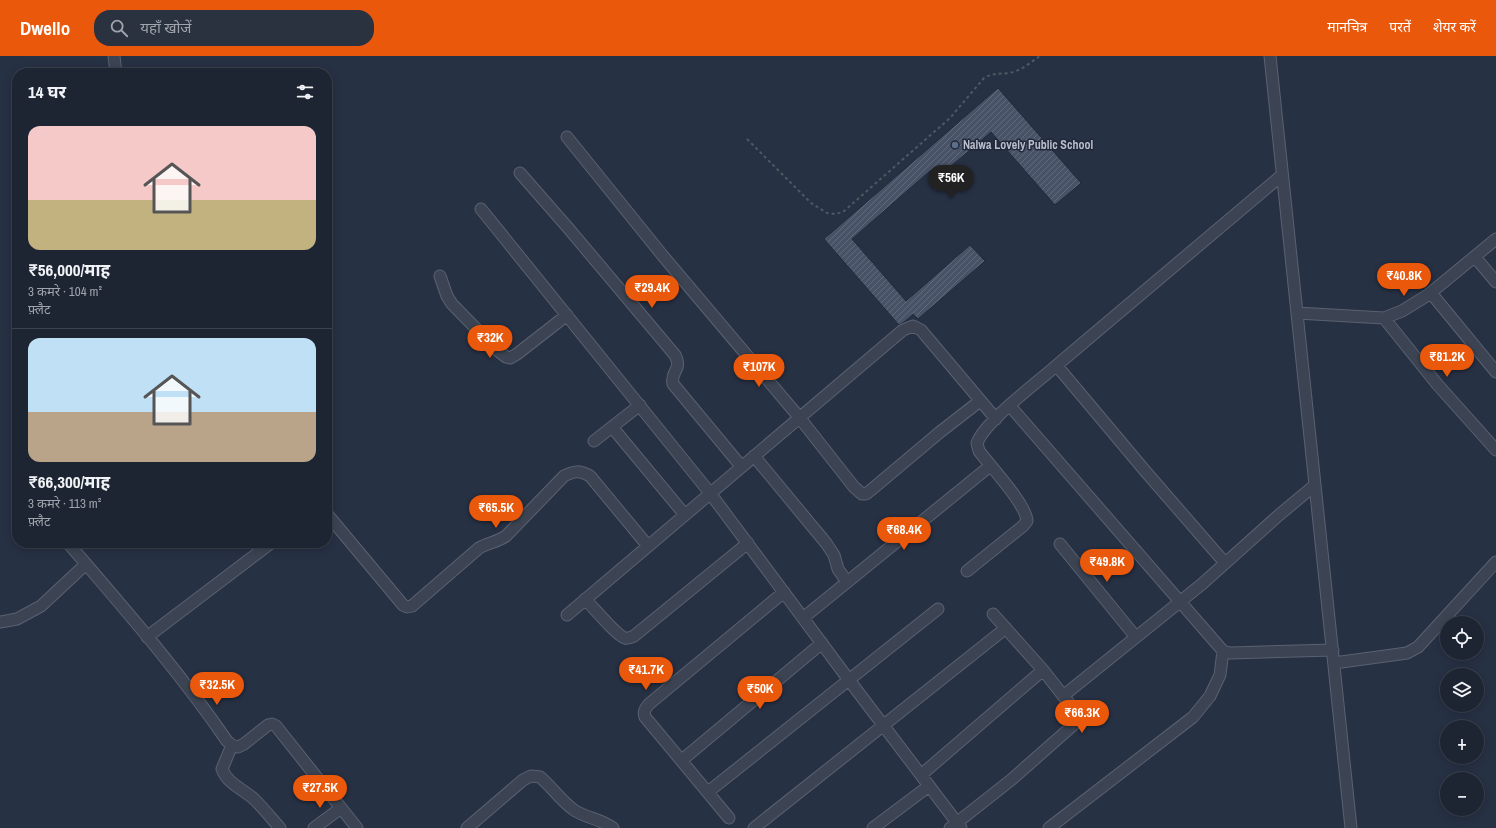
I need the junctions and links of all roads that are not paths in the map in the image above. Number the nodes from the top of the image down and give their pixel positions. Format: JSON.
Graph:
{"nodes":[{"id":1,"x":114,"y":56,"type":"edge"},
{"id":2,"x":1270,"y":56,"type":"edge"},
{"id":3,"x":115,"y":68,"type":"edge"},
{"id":4,"x":567,"y":137,"type":"dead end"},
{"id":5,"x":520,"y":173,"type":"dead end"},
{"id":6,"x":1282,"y":175,"type":"junction"},
{"id":7,"x":481,"y":209,"type":"dead end"},
{"id":8,"x":1496,"y":239,"type":"edge"},
{"id":9,"x":1475,"y":256,"type":"junction"},
{"id":10,"x":440,"y":276,"type":"dead end"},
{"id":11,"x":1496,"y":282,"type":"edge"},
{"id":12,"x":1431,"y":293,"type":"junction"},
{"id":13,"x":1297,"y":313,"type":"junction"},
{"id":14,"x":567,"y":315,"type":"junction"},
{"id":15,"x":1384,"y":318,"type":"junction"},
{"id":16,"x":1057,"y":366,"type":"junction"},
{"id":17,"x":1496,"y":372,"type":"edge"},
{"id":18,"x":980,"y":401,"type":"junction"},
{"id":19,"x":640,"y":405,"type":"junction"},
{"id":20,"x":1010,"y":406,"type":"junction"},
{"id":21,"x":799,"y":417,"type":"junction"},
{"id":22,"x":996,"y":419,"type":"junction"},
{"id":23,"x":612,"y":427,"type":"junction"},
{"id":24,"x":594,"y":441,"type":"dead end"},
{"id":25,"x":1496,"y":450,"type":"edge"},
{"id":26,"x":754,"y":456,"type":"junction"},
{"id":27,"x":741,"y":466,"type":"junction"},
{"id":28,"x":990,"y":466,"type":"junction"},
{"id":29,"x":1315,"y":485,"type":"junction"},
{"id":30,"x":710,"y":493,"type":"junction"},
{"id":31,"x":684,"y":515,"type":"junction"},
{"id":32,"x":332,"y":520,"type":"edge"},
{"id":33,"x":748,"y":543,"type":"junction"},
{"id":34,"x":1060,"y":544,"type":"dead end"},
{"id":35,"x":648,"y":546,"type":"junction"},
{"id":36,"x":72,"y":548,"type":"edge"},
{"id":37,"x":264,"y":548,"type":"edge"},
{"id":38,"x":1496,"y":562,"type":"edge"},
{"id":39,"x":1225,"y":563,"type":"junction"},
{"id":40,"x":86,"y":564,"type":"junction"},
{"id":41,"x":967,"y":571,"type":"dead end"},
{"id":42,"x":847,"y":582,"type":"junction"},
{"id":43,"x":784,"y":592,"type":"junction"},
{"id":44,"x":585,"y":599,"type":"junction"},
{"id":45,"x":1180,"y":602,"type":"junction"},
{"id":46,"x":938,"y":608,"type":"dead end"},
{"id":47,"x":993,"y":614,"type":"dead end"},
{"id":48,"x":567,"y":615,"type":"dead end"},
{"id":49,"x":803,"y":618,"type":"junction"},
{"id":50,"x":0,"y":622,"type":"edge"},
{"id":51,"x":1006,"y":628,"type":"junction"},
{"id":52,"x":1135,"y":636,"type":"junction"},
{"id":53,"x":147,"y":637,"type":"junction"},
{"id":54,"x":822,"y":643,"type":"junction"},
{"id":55,"x":1333,"y":650,"type":"junction"},
{"id":56,"x":1224,"y":651,"type":"junction"},
{"id":57,"x":1334,"y":663,"type":"junction"},
{"id":58,"x":1043,"y":670,"type":"junction"},
{"id":59,"x":849,"y":680,"type":"junction"},
{"id":60,"x":1062,"y":696,"type":"junction"},
{"id":61,"x":883,"y":725,"type":"junction"},
{"id":62,"x":232,"y":745,"type":"junction"},
{"id":63,"x":682,"y":760,"type":"junction"},
{"id":64,"x":921,"y":775,"type":"junction"},
{"id":65,"x":929,"y":786,"type":"junction"},
{"id":66,"x":708,"y":792,"type":"junction"},
{"id":67,"x":340,"y":808,"type":"junction"},
{"id":68,"x":729,"y":818,"type":"dead end"},
{"id":69,"x":956,"y":826,"type":"edge"},
{"id":70,"x":472,"y":827,"type":"edge"},
{"id":71,"x":280,"y":828,"type":"edge"},
{"id":72,"x":314,"y":828,"type":"edge"},
{"id":73,"x":357,"y":828,"type":"edge"},
{"id":74,"x":613,"y":828,"type":"edge"},
{"id":75,"x":754,"y":828,"type":"edge"},
{"id":76,"x":873,"y":828,"type":"edge"},
{"id":77,"x":1049,"y":828,"type":"edge"},
{"id":78,"x":1351,"y":828,"type":"edge"}],
"edges":[{"from":1,"to":3,"type":"street"},
{"from":2,"to":6,"type":"street"},
{"from":4,"to":21,"type":"street"},
{"from":5,"to":27,"type":"street"},
{"from":6,"to":13,"type":"street"},
{"from":6,"to":16,"type":"street"},
{"from":7,"to":14,"type":"street"},
{"from":8,"to":9,"type":"street"},
{"from":9,"to":11,"type":"street"},
{"from":9,"to":12,"type":"street"},
{"from":10,"to":14,"type":"street"},
{"from":12,"to":15,"type":"street"},
{"from":12,"to":17,"type":"street"},
{"from":13,"to":15,"type":"street"},
{"from":13,"to":29,"type":"street"},
{"from":14,"to":19,"type":"street"},
{"from":15,"to":25,"type":"street"},
{"from":16,"to":20,"type":"street"},
{"from":16,"to":39,"type":"street"},
{"from":18,"to":21,"type":"street"},
{"from":18,"to":21,"type":"street"},
{"from":18,"to":22,"type":"street"},
{"from":19,"to":23,"type":"street"},
{"from":19,"to":30,"type":"street"},
{"from":20,"to":22,"type":"street"},
{"from":20,"to":45,"type":"street"},
{"from":21,"to":26,"type":"street"},
{"from":22,"to":28,"type":"street"},
{"from":23,"to":24,"type":"street"},
{"from":23,"to":31,"type":"street"},
{"from":26,"to":27,"type":"street"},
{"from":26,"to":42,"type":"street"},
{"from":27,"to":30,"type":"street"},
{"from":28,"to":41,"type":"street"},
{"from":28,"to":42,"type":"street"},
{"from":29,"to":39,"type":"street"},
{"from":29,"to":55,"type":"street"},
{"from":30,"to":31,"type":"street"},
{"from":30,"to":33,"type":"street"},
{"from":31,"to":35,"type":"street"},
{"from":32,"to":35,"type":"street"},
{"from":33,"to":43,"type":"street"},
{"from":33,"to":44,"type":"street"},
{"from":34,"to":52,"type":"street"},
{"from":35,"to":44,"type":"street"},
{"from":36,"to":40,"type":"street"},
{"from":37,"to":53,"type":"street"},
{"from":38,"to":57,"type":"street"},
{"from":39,"to":45,"type":"street"},
{"from":40,"to":50,"type":"street"},
{"from":40,"to":53,"type":"street"},
{"from":42,"to":49,"type":"street"},
{"from":43,"to":49,"type":"street"},
{"from":43,"to":63,"type":"street"},
{"from":44,"to":48,"type":"street"},
{"from":45,"to":52,"type":"street"},
{"from":45,"to":56,"type":"street"},
{"from":46,"to":59,"type":"street"},
{"from":47,"to":51,"type":"street"},
{"from":49,"to":54,"type":"street"},
{"from":51,"to":58,"type":"street"},
{"from":51,"to":61,"type":"street"},
{"from":52,"to":60,"type":"street"},
{"from":53,"to":62,"type":"street"},
{"from":54,"to":59,"type":"street"},
{"from":54,"to":63,"type":"street"},
{"from":55,"to":56,"type":"street"},
{"from":55,"to":57,"type":"street"},
{"from":56,"to":77,"type":"street"},
{"from":57,"to":78,"type":"street"},
{"from":58,"to":60,"type":"street"},
{"from":58,"to":64,"type":"street"},
{"from":59,"to":61,"type":"street"},
{"from":59,"to":66,"type":"street"},
{"from":60,"to":69,"type":"street"},
{"from":61,"to":64,"type":"street"},
{"from":61,"to":75,"type":"street"},
{"from":62,"to":67,"type":"street"},
{"from":62,"to":71,"type":"street"},
{"from":63,"to":66,"type":"street"},
{"from":64,"to":65,"type":"street"},
{"from":65,"to":69,"type":"street"},
{"from":65,"to":76,"type":"street"},
{"from":66,"to":68,"type":"street"},
{"from":67,"to":72,"type":"street"},
{"from":67,"to":73,"type":"street"},
{"from":70,"to":74,"type":"street"}]}
